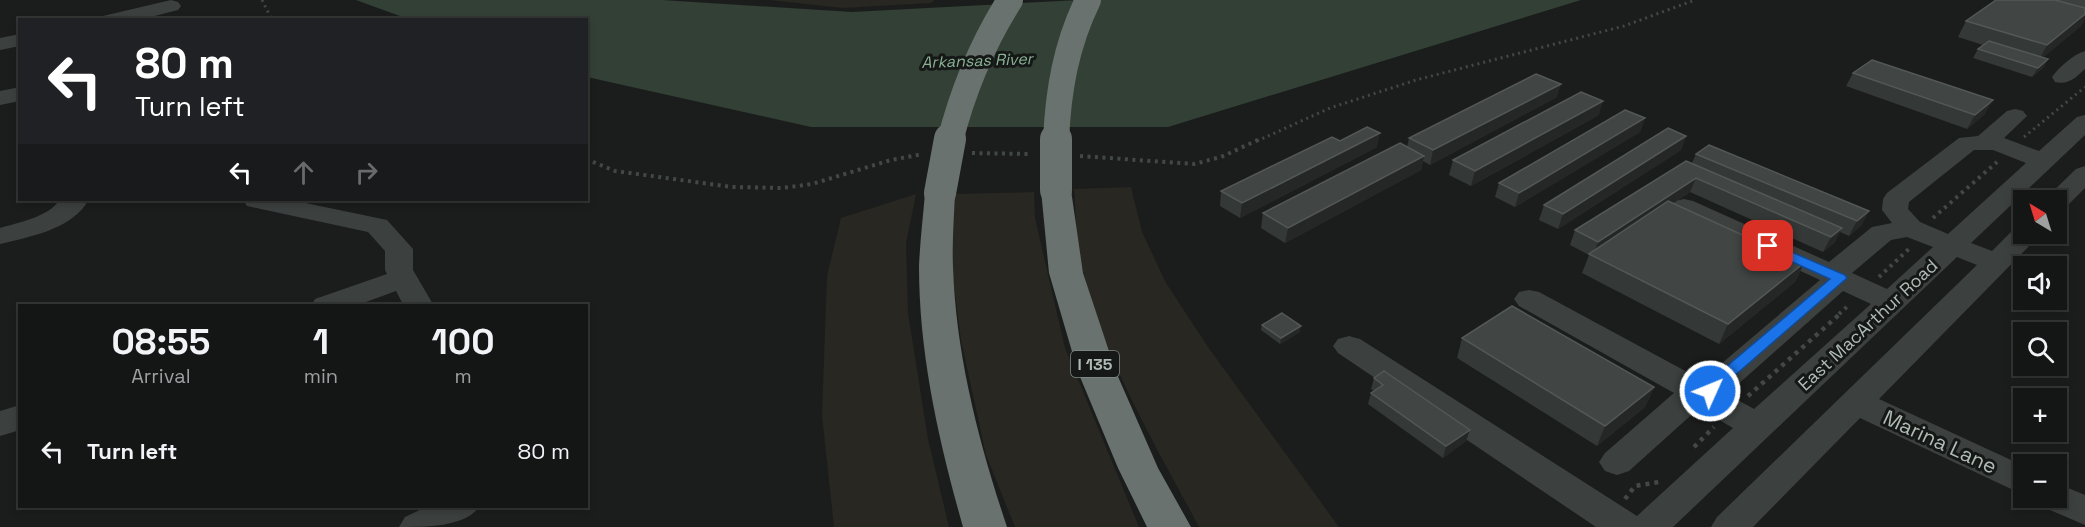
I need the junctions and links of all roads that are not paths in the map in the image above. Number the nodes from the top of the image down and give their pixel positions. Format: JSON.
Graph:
{"nodes":[{"id":1,"x":1010,"y":0,"type":"edge"},
{"id":2,"x":1088,"y":0,"type":"edge"},
{"id":3,"x":2067,"y":0,"type":"edge"},
{"id":4,"x":2085,"y":5,"type":"edge"},
{"id":5,"x":171,"y":6,"type":"dead end"},
{"id":6,"x":120,"y":18,"type":"edge"},
{"id":7,"x":18,"y":40,"type":"edge"},
{"id":8,"x":0,"y":44,"type":"edge"},
{"id":9,"x":2085,"y":58,"type":"edge"},
{"id":10,"x":2063,"y":77,"type":"dead end"},
{"id":11,"x":18,"y":94,"type":"edge"},
{"id":12,"x":0,"y":98,"type":"edge"},
{"id":13,"x":2015,"y":116,"type":"dead end"},
{"id":14,"x":2085,"y":122,"type":"edge"},
{"id":15,"x":1985,"y":142,"type":"junction"},
{"id":16,"x":2044,"y":161,"type":"junction"},
{"id":17,"x":2085,"y":174,"type":"edge"},
{"id":18,"x":2067,"y":191,"type":"edge"},
{"id":19,"x":82,"y":201,"type":"edge"},
{"id":20,"x":261,"y":201,"type":"edge"},
{"id":21,"x":1684,"y":207,"type":"edge"},
{"id":22,"x":1910,"y":228,"type":"junction"},
{"id":23,"x":0,"y":236,"type":"edge"},
{"id":24,"x":2015,"y":244,"type":"edge"},
{"id":25,"x":1954,"y":245,"type":"junction"},
{"id":26,"x":1996,"y":263,"type":"junction"},
{"id":27,"x":1836,"y":277,"type":"junction"},
{"id":28,"x":404,"y":278,"type":"junction"},
{"id":29,"x":1529,"y":299,"type":"dead end"},
{"id":30,"x":1892,"y":302,"type":"junction"},
{"id":31,"x":332,"y":304,"type":"edge"},
{"id":32,"x":418,"y":304,"type":"edge"},
{"id":33,"x":1349,"y":346,"type":"dead end"},
{"id":34,"x":1701,"y":395,"type":"junction"},
{"id":35,"x":1856,"y":402,"type":"junction"},
{"id":36,"x":18,"y":418,"type":"edge"},
{"id":37,"x":0,"y":424,"type":"edge"},
{"id":38,"x":1758,"y":427,"type":"junction"},
{"id":39,"x":1617,"y":462,"type":"dead end"},
{"id":40,"x":2013,"y":477,"type":"edge"},
{"id":41,"x":2067,"y":502,"type":"edge"},
{"id":42,"x":459,"y":508,"type":"edge"},
{"id":43,"x":2085,"y":511,"type":"edge"},
{"id":44,"x":418,"y":527,"type":"edge"},
{"id":45,"x":986,"y":527,"type":"edge"},
{"id":46,"x":1169,"y":527,"type":"edge"},
{"id":47,"x":1625,"y":527,"type":"edge"},
{"id":48,"x":1649,"y":527,"type":"edge"},
{"id":49,"x":1730,"y":527,"type":"edge"}],
"edges":[{"from":1,"to":45,"type":"highway","bridge":true},
{"from":2,"to":46,"type":"highway","number":"I 135","bridge":true},
{"from":3,"to":4,"type":"street"},
{"from":5,"to":6,"type":"street"},
{"from":7,"to":8,"type":"street"},
{"from":9,"to":10,"type":"street"},
{"from":11,"to":12,"type":"street"},
{"from":13,"to":15,"type":"street"},
{"from":14,"to":16,"type":"street","name":"East MacArthur Road"},
{"from":15,"to":16,"type":"street"},
{"from":15,"to":22,"type":"street"},
{"from":16,"to":25,"type":"street","name":"East MacArthur Road"},
{"from":17,"to":18,"type":"street"},
{"from":19,"to":23,"type":"street"},
{"from":20,"to":28,"type":"street"},
{"from":21,"to":27,"type":"street"},
{"from":22,"to":25,"type":"street"},
{"from":22,"to":27,"type":"street"},
{"from":24,"to":26,"type":"street"},
{"from":25,"to":26,"type":"street"},
{"from":25,"to":30,"type":"street","name":"East MacArthur Road"},
{"from":26,"to":35,"type":"street"},
{"from":27,"to":30,"type":"street"},
{"from":27,"to":34,"type":"street"},
{"from":28,"to":31,"type":"street"},
{"from":28,"to":32,"type":"street"},
{"from":29,"to":34,"type":"street"},
{"from":30,"to":38,"type":"street","name":"East MacArthur Road"},
{"from":33,"to":47,"type":"street"},
{"from":34,"to":38,"type":"street"},
{"from":34,"to":39,"type":"street"},
{"from":35,"to":40,"type":"street","name":"Marina Lane"},
{"from":35,"to":49,"type":"street"},
{"from":36,"to":37,"type":"street"},
{"from":38,"to":48,"type":"street","name":"East MacArthur Road"},
{"from":41,"to":43,"type":"street"},
{"from":42,"to":44,"type":"street"}]}
